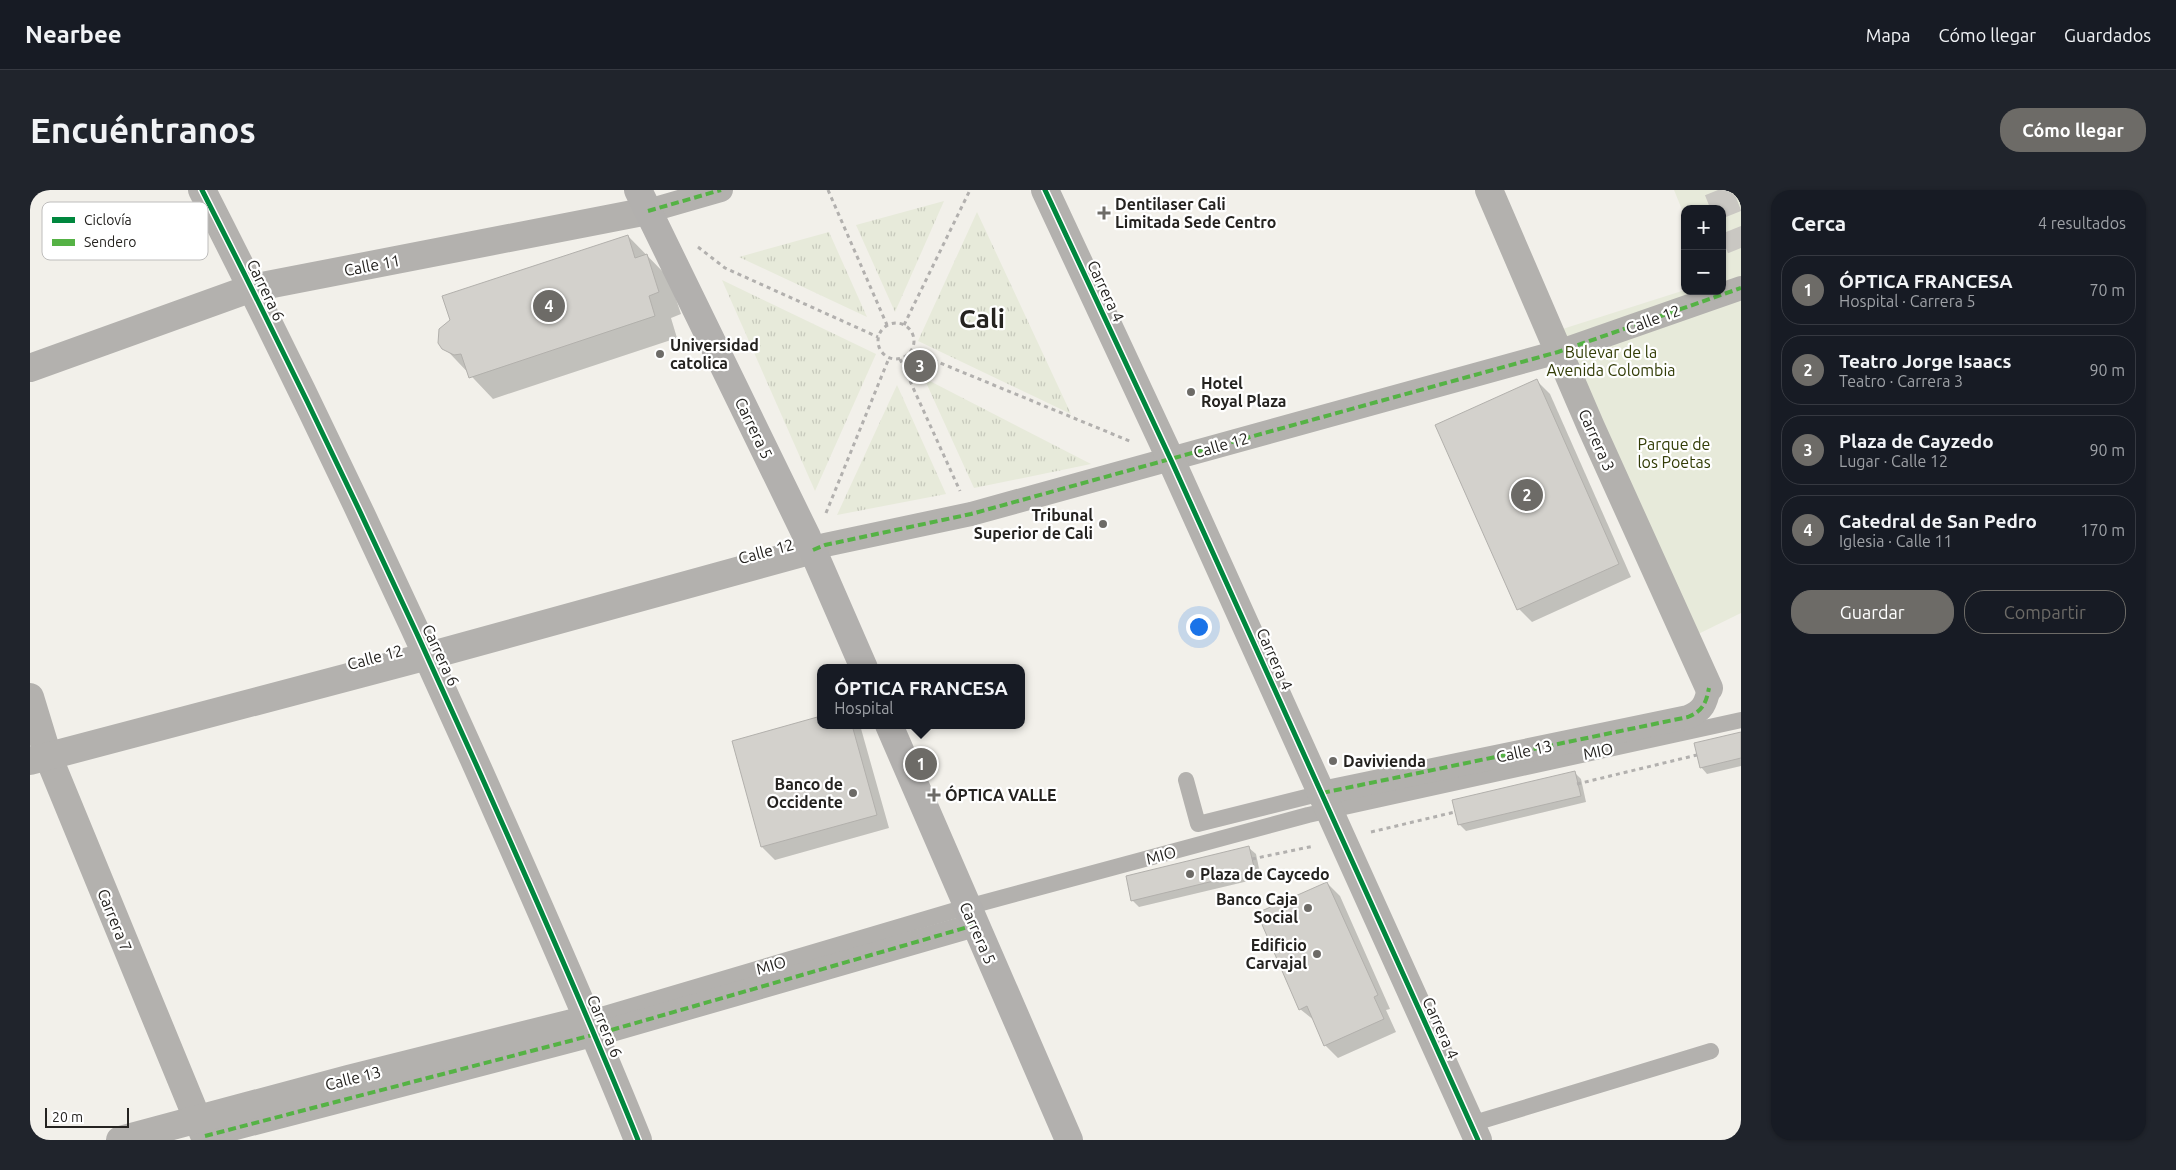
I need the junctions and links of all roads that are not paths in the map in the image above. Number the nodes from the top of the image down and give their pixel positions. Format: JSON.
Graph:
{"nodes":[{"id":1,"x":202,"y":190,"type":"edge"},
{"id":2,"x":722,"y":190,"type":"edge"},
{"id":3,"x":1045,"y":190,"type":"edge"},
{"id":4,"x":1489,"y":190,"type":"edge"},
{"id":5,"x":643,"y":201,"type":"edge"},
{"id":6,"x":252,"y":288,"type":"junction"},
{"id":7,"x":1741,"y":288,"type":"edge"},
{"id":8,"x":1558,"y":352,"type":"junction"},
{"id":9,"x":30,"y":368,"type":"edge"},
{"id":10,"x":1171,"y":460,"type":"junction"},
{"id":11,"x":813,"y":550,"type":"junction"},
{"id":12,"x":428,"y":656,"type":"junction"},
{"id":13,"x":862,"y":664,"type":"edge"},
{"id":14,"x":1709,"y":688,"type":"joint"},
{"id":15,"x":30,"y":697,"type":"edge"},
{"id":16,"x":1741,"y":720,"type":"edge"},
{"id":17,"x":891,"y":729,"type":"edge"},
{"id":18,"x":39,"y":759,"type":"edge"},
{"id":19,"x":1186,"y":780,"type":"dead end"},
{"id":20,"x":1326,"y":802,"type":"junction"},
{"id":21,"x":971,"y":916,"type":"junction"},
{"id":22,"x":588,"y":1030,"type":"junction"},
{"id":23,"x":1711,"y":1052,"type":"dead end"},
{"id":24,"x":203,"y":1132,"type":"edge"},
{"id":25,"x":1474,"y":1132,"type":"edge"},
{"id":26,"x":120,"y":1140,"type":"edge"},
{"id":27,"x":638,"y":1140,"type":"edge"},
{"id":28,"x":1069,"y":1140,"type":"edge"}],
"edges":[{"from":1,"to":6,"type":"street","name":"Carrera 6"},
{"from":2,"to":5,"type":"street","name":"Calle 11"},
{"from":3,"to":10,"type":"street","name":"Carrera 4"},
{"from":4,"to":8,"type":"street","name":"Carrera 3"},
{"from":5,"to":6,"type":"street","name":"Calle 11"},
{"from":5,"to":11,"type":"main road","name":"Carrera 5"},
{"from":6,"to":9,"type":"street","name":"Calle 11"},
{"from":6,"to":12,"type":"street","name":"Carrera 6"},
{"from":7,"to":8,"type":"street","name":"Calle 12"},
{"from":8,"to":10,"type":"street","name":"Calle 12"},
{"from":8,"to":14,"type":"street","name":"Carrera 3"},
{"from":10,"to":11,"type":"street","name":"Calle 12"},
{"from":10,"to":20,"type":"street","name":"Carrera 4"},
{"from":11,"to":12,"type":"street","name":"Calle 12"},
{"from":11,"to":13,"type":"main road","name":"Carrera 5"},
{"from":12,"to":18,"type":"street","name":"Calle 12"},
{"from":12,"to":22,"type":"street","name":"Carrera 6"},
{"from":14,"to":20,"type":"street","name":"Calle 13"},
{"from":15,"to":18,"type":"street","name":"Carrera 7"},
{"from":16,"to":20,"type":"lane","name":"MIO"},
{"from":17,"to":21,"type":"main road","name":"Carrera 5"},
{"from":18,"to":24,"type":"street","name":"Carrera 7"},
{"from":19,"to":20,"type":"lane"},
{"from":20,"to":21,"type":"lane","name":"MIO"},
{"from":20,"to":25,"type":"street","name":"Carrera 4"},
{"from":21,"to":22,"type":"street"},
{"from":21,"to":28,"type":"main road","name":"Carrera 5"},
{"from":22,"to":24,"type":"street","name":"Calle 13"},
{"from":22,"to":27,"type":"street","name":"Carrera 6"},
{"from":23,"to":25,"type":"lane"},
{"from":24,"to":26,"type":"street","name":"Calle 13"}]}
